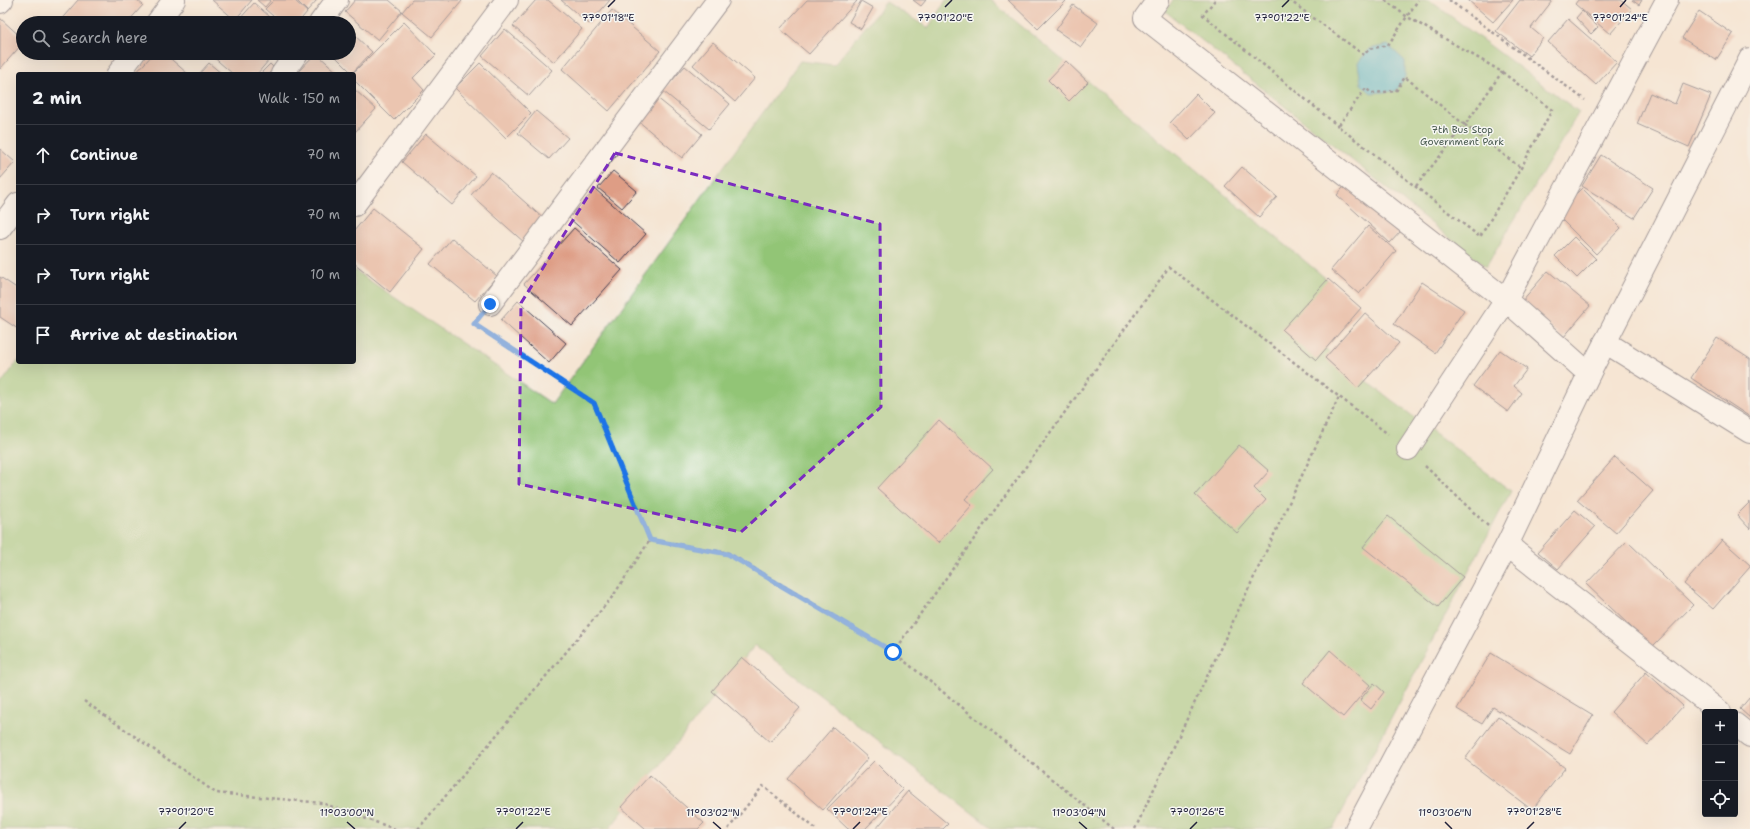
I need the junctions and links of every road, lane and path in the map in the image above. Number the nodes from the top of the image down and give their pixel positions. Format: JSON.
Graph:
{"nodes":[{"id":1,"x":174,"y":0,"type":"edge"},
{"id":2,"x":337,"y":0,"type":"edge"},
{"id":3,"x":507,"y":0,"type":"edge"},
{"id":4,"x":718,"y":0,"type":"edge"},
{"id":5,"x":1214,"y":0,"type":"edge"},
{"id":6,"x":1290,"y":0,"type":"edge"},
{"id":7,"x":1385,"y":0,"type":"edge"},
{"id":8,"x":1418,"y":0,"type":"edge"},
{"id":9,"x":1449,"y":0,"type":"edge"},
{"id":10,"x":1667,"y":0,"type":"edge"},
{"id":11,"x":1156,"y":1,"type":"edge"},
{"id":12,"x":162,"y":16,"type":"edge"},
{"id":13,"x":325,"y":16,"type":"edge"},
{"id":14,"x":1406,"y":16,"type":"junction"},
{"id":15,"x":1750,"y":59,"type":"edge"},
{"id":16,"x":129,"y":60,"type":"edge"},
{"id":17,"x":293,"y":60,"type":"edge"},
{"id":18,"x":120,"y":72,"type":"edge"},
{"id":19,"x":284,"y":72,"type":"edge"},
{"id":20,"x":1502,"y":72,"type":"junction"},
{"id":21,"x":1605,"y":115,"type":"junction"},
{"id":22,"x":1465,"y":125,"type":"junction"},
{"id":23,"x":1338,"y":126,"type":"junction"},
{"id":24,"x":1521,"y":168,"type":"junction"},
{"id":25,"x":1416,"y":186,"type":"junction"},
{"id":26,"x":356,"y":202,"type":"edge"},
{"id":27,"x":16,"y":207,"type":"edge"},
{"id":28,"x":0,"y":228,"type":"edge"},
{"id":29,"x":1506,"y":300,"type":"junction"},
{"id":30,"x":490,"y":304,"type":"joint"},
{"id":31,"x":1605,"y":342,"type":"junction"},
{"id":32,"x":1589,"y":374,"type":"junction"},
{"id":33,"x":1339,"y":397,"type":"junction"},
{"id":34,"x":1750,"y":432,"type":"edge"},
{"id":35,"x":1408,"y":449,"type":"junction"},
{"id":36,"x":650,"y":540,"type":"junction"},
{"id":37,"x":1507,"y":545,"type":"junction"},
{"id":38,"x":893,"y":652,"type":"junction"},
{"id":39,"x":84,"y":701,"type":"dead end"},
{"id":40,"x":1716,"y":709,"type":"edge"},
{"id":41,"x":1738,"y":726,"type":"edge"},
{"id":42,"x":1750,"y":736,"type":"edge"},
{"id":43,"x":395,"y":829,"type":"edge"},
{"id":44,"x":418,"y":829,"type":"edge"},
{"id":45,"x":728,"y":829,"type":"edge"},
{"id":46,"x":816,"y":829,"type":"edge"},
{"id":47,"x":1114,"y":829,"type":"edge"},
{"id":48,"x":1135,"y":829,"type":"edge"},
{"id":49,"x":1356,"y":829,"type":"edge"}],
"edges":[{"from":1,"to":12,"type":"street"},
{"from":2,"to":13,"type":"street"},
{"from":3,"to":26,"type":"street"},
{"from":4,"to":30,"type":"street"},
{"from":5,"to":23,"type":"path"},
{"from":6,"to":14,"type":"path"},
{"from":7,"to":14,"type":"path"},
{"from":8,"to":14,"type":"path"},
{"from":9,"to":21,"type":"path"},
{"from":10,"to":21,"type":"street"},
{"from":11,"to":29,"type":"street"},
{"from":14,"to":20,"type":"path"},
{"from":15,"to":31,"type":"street"},
{"from":16,"to":18,"type":"street"},
{"from":17,"to":19,"type":"street"},
{"from":20,"to":22,"type":"path"},
{"from":20,"to":24,"type":"path"},
{"from":21,"to":29,"type":"street"},
{"from":22,"to":23,"type":"path"},
{"from":22,"to":24,"type":"path"},
{"from":22,"to":25,"type":"path"},
{"from":23,"to":25,"type":"path"},
{"from":24,"to":25,"type":"path"},
{"from":27,"to":28,"type":"street"},
{"from":29,"to":32,"type":"street"},
{"from":29,"to":35,"type":"street"},
{"from":30,"to":36,"type":"path"},
{"from":31,"to":32,"type":"street"},
{"from":31,"to":34,"type":"street"},
{"from":32,"to":37,"type":"street"},
{"from":33,"to":35,"type":"path"},
{"from":33,"to":38,"type":"path"},
{"from":33,"to":48,"type":"path"},
{"from":35,"to":37,"type":"path"},
{"from":36,"to":38,"type":"path"},
{"from":36,"to":44,"type":"path"},
{"from":37,"to":40,"type":"street"},
{"from":37,"to":49,"type":"street"},
{"from":38,"to":47,"type":"path"},
{"from":39,"to":43,"type":"path"},
{"from":41,"to":42,"type":"street"},
{"from":45,"to":46,"type":"path"}]}
